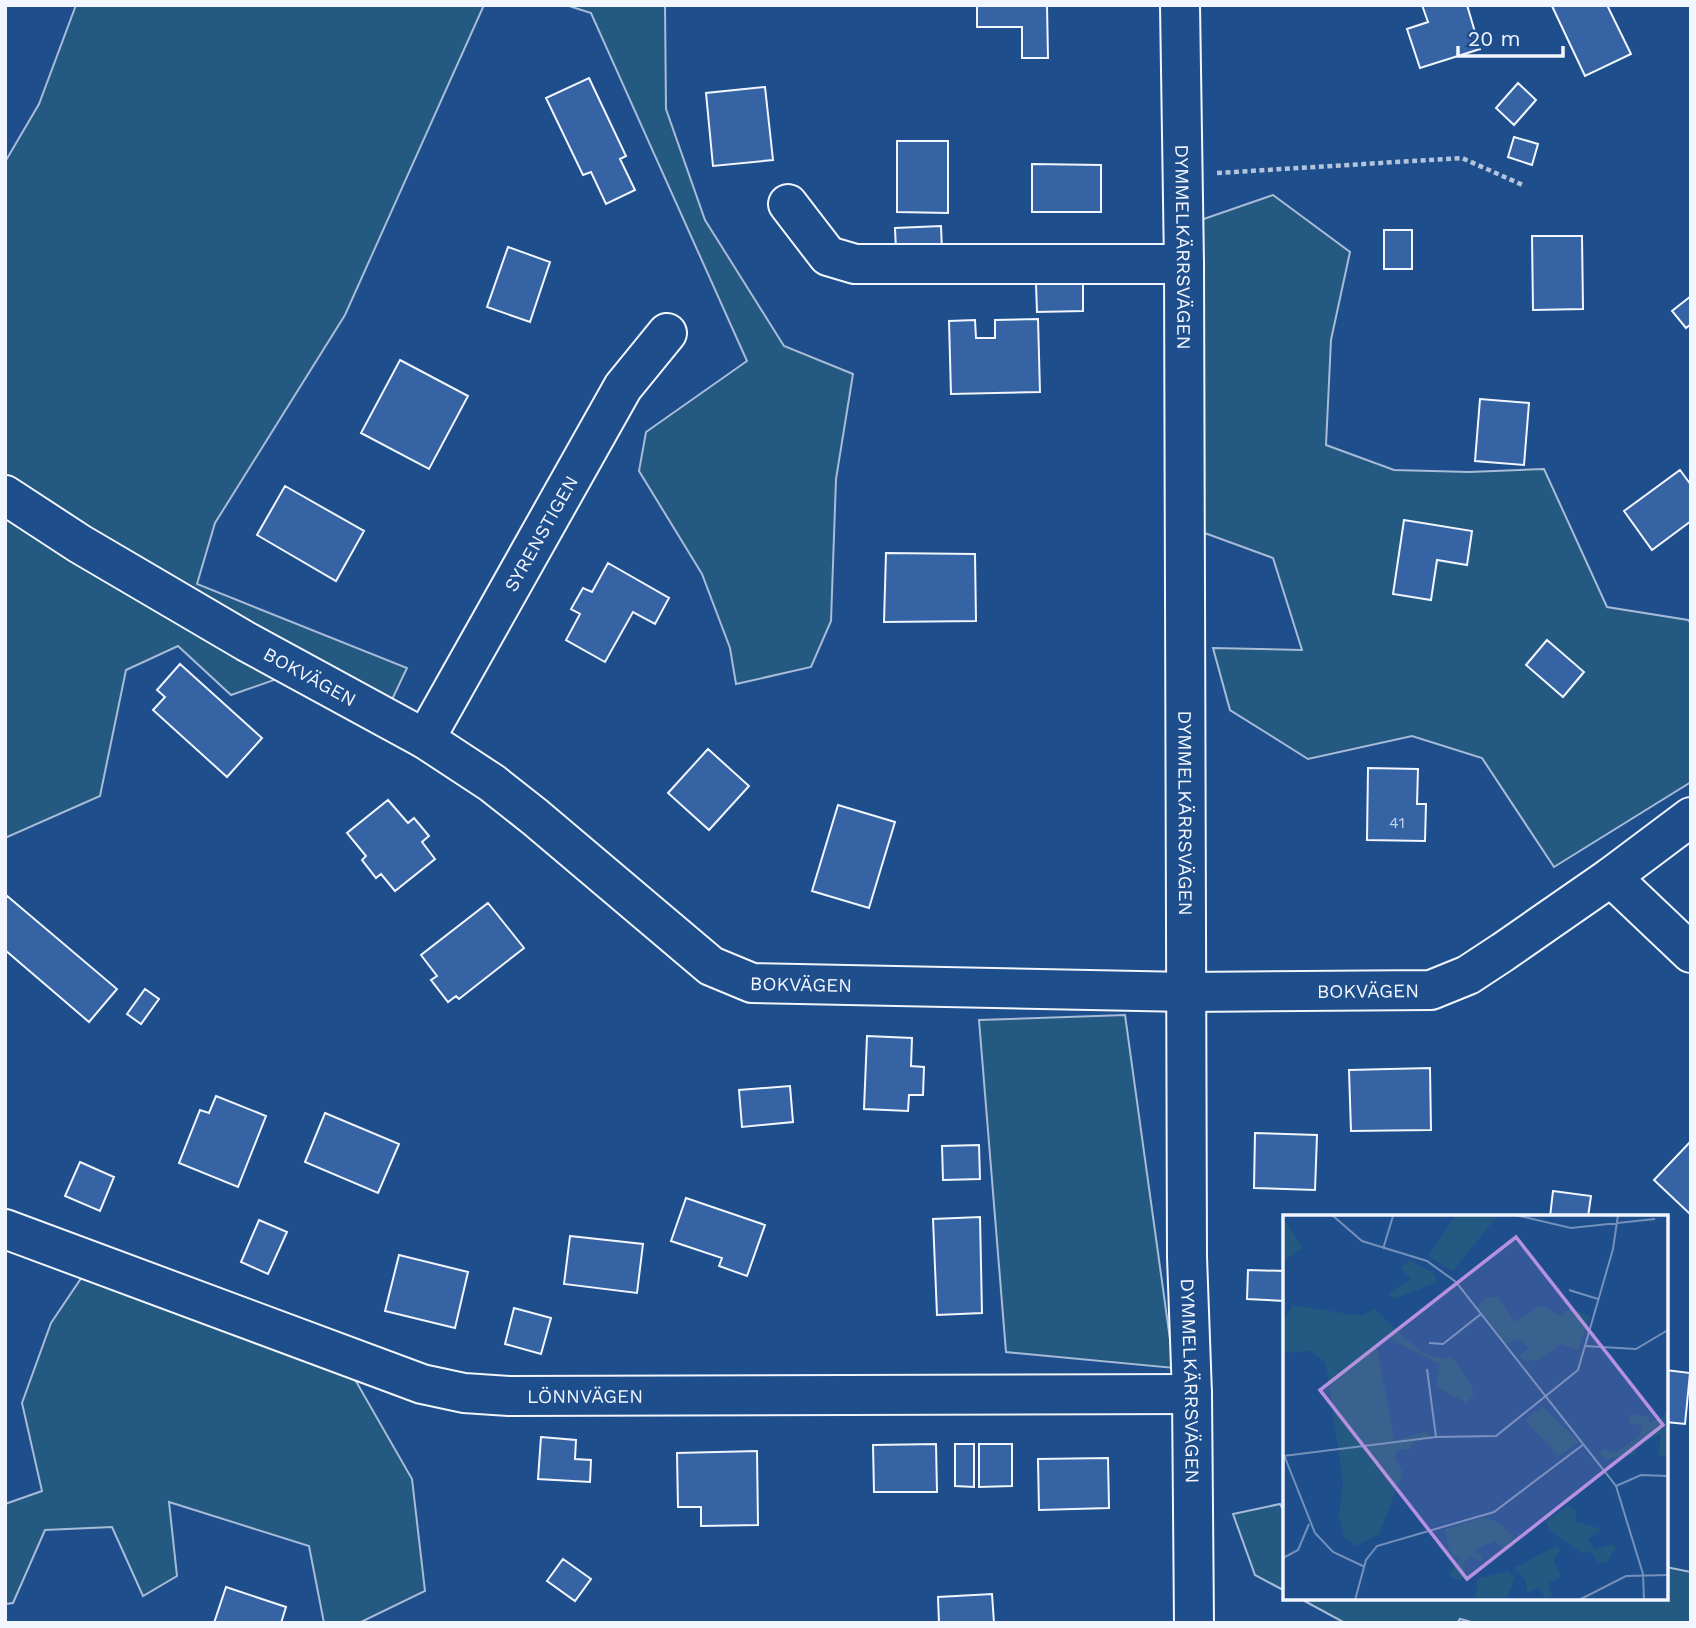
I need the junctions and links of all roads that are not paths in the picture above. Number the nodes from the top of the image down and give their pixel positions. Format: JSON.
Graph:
{"nodes":[{"id":1,"x":1180,"y":5,"type":"edge"},
{"id":2,"x":788,"y":204,"type":"dead end"},
{"id":3,"x":1184,"y":264,"type":"junction"},
{"id":4,"x":667,"y":333,"type":"dead end"},
{"id":5,"x":5,"y":495,"type":"edge"},
{"id":6,"x":425,"y":739,"type":"junction"},
{"id":7,"x":1691,"y":817,"type":"edge"},
{"id":8,"x":1611,"y":877,"type":"junction"},
{"id":9,"x":1691,"y":953,"type":"edge"},
{"id":10,"x":1187,"y":992,"type":"junction"},
{"id":11,"x":5,"y":1229,"type":"edge"},
{"id":12,"x":1192,"y":1394,"type":"junction"},
{"id":13,"x":1194,"y":1623,"type":"edge"}],
"edges":[{"from":1,"to":3,"type":"street","name":"DYMMELKÄRRSVÄGEN"},
{"from":2,"to":3,"type":"street"},
{"from":3,"to":10,"type":"street","name":"DYMMELKÄRRSVÄGEN"},
{"from":4,"to":6,"type":"street","name":"SYRENSTIGEN"},
{"from":5,"to":6,"type":"street","name":"BOKVÄGEN"},
{"from":6,"to":10,"type":"street","name":"BOKVÄGEN"},
{"from":7,"to":8,"type":"street","name":"BOKVÄGEN"},
{"from":8,"to":9,"type":"street"},
{"from":8,"to":10,"type":"street","name":"BOKVÄGEN"},
{"from":10,"to":12,"type":"street","name":"DYMMELKÄRRSVÄGEN"},
{"from":11,"to":12,"type":"street","name":"LÖNNVÄGEN"},
{"from":12,"to":13,"type":"street","name":"DYMMELKÄRRSVÄGEN"}]}
